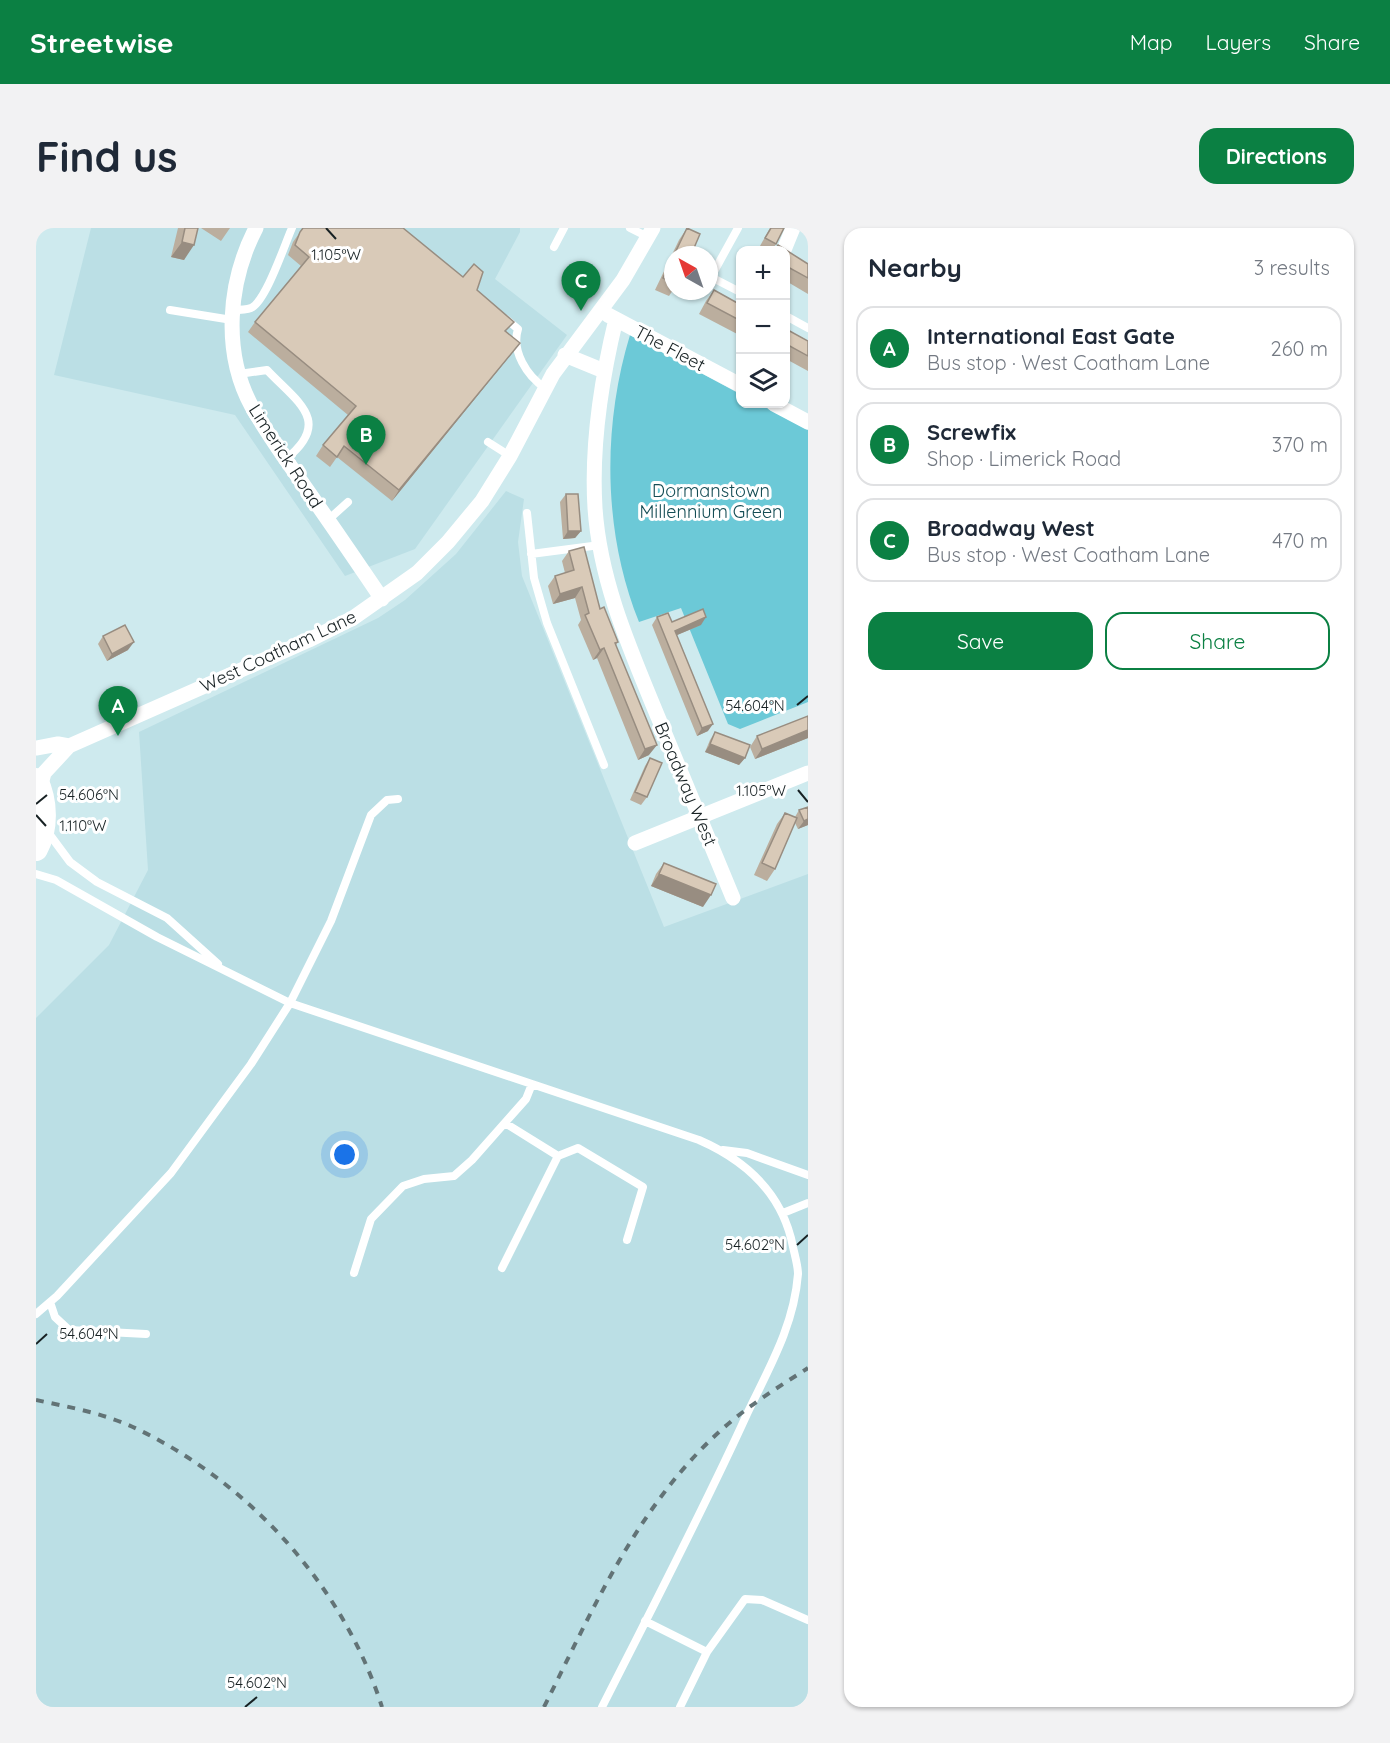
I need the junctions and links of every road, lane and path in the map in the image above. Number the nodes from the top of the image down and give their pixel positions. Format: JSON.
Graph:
{"nodes":[{"id":1,"x":256,"y":228,"type":"edge"},
{"id":2,"x":292,"y":228,"type":"edge"},
{"id":3,"x":564,"y":228,"type":"edge"},
{"id":4,"x":630,"y":228,"type":"edge"},
{"id":5,"x":738,"y":228,"type":"edge"},
{"id":6,"x":793,"y":228,"type":"edge"},
{"id":7,"x":650,"y":233,"type":"edge"},
{"id":8,"x":787,"y":246,"type":"edge"},
{"id":9,"x":554,"y":247,"type":"dead end"},
{"id":10,"x":790,"y":256,"type":"edge"},
{"id":11,"x":799,"y":262,"type":"edge"},
{"id":12,"x":736,"y":290,"type":"edge"},
{"id":13,"x":170,"y":310,"type":"dead end"},
{"id":14,"x":600,"y":310,"type":"junction"},
{"id":15,"x":232,"y":316,"type":"junction"},
{"id":16,"x":502,"y":316,"type":"edge"},
{"id":17,"x":790,"y":318,"type":"edge"},
{"id":18,"x":616,"y":319,"type":"junction"},
{"id":19,"x":808,"y":328,"type":"edge"},
{"id":20,"x":566,"y":355,"type":"junction"},
{"id":21,"x":604,"y":371,"type":"junction"},
{"id":22,"x":239,"y":374,"type":"junction"},
{"id":23,"x":736,"y":382,"type":"edge"},
{"id":24,"x":545,"y":388,"type":"junction"},
{"id":25,"x":782,"y":408,"type":"edge"},
{"id":26,"x":808,"y":422,"type":"edge"},
{"id":27,"x":488,"y":442,"type":"dead end"},
{"id":28,"x":510,"y":456,"type":"junction"},
{"id":29,"x":286,"y":459,"type":"junction"},
{"id":30,"x":348,"y":502,"type":"dead end"},
{"id":31,"x":527,"y":513,"type":"dead end"},
{"id":32,"x":328,"y":520,"type":"junction"},
{"id":33,"x":600,"y":545,"type":"junction"},
{"id":34,"x":531,"y":554,"type":"junction"},
{"id":35,"x":382,"y":599,"type":"junction"},
{"id":36,"x":69,"y":746,"type":"junction"},
{"id":37,"x":36,"y":748,"type":"edge"},
{"id":38,"x":604,"y":765,"type":"dead end"},
{"id":39,"x":808,"y":773,"type":"edge"},
{"id":40,"x":38,"y":784,"type":"edge"},
{"id":41,"x":398,"y":799,"type":"dead end"},
{"id":42,"x":700,"y":816,"type":"junction"},
{"id":43,"x":43,"y":826,"type":"junction"},
{"id":44,"x":635,"y":843,"type":"dead end"},
{"id":45,"x":36,"y":849,"type":"edge"},
{"id":46,"x":36,"y":874,"type":"edge"},
{"id":47,"x":733,"y":898,"type":"dead end"},
{"id":48,"x":223,"y":969,"type":"junction"},
{"id":49,"x":290,"y":1003,"type":"junction"},
{"id":50,"x":532,"y":1084,"type":"junction"},
{"id":51,"x":505,"y":1124,"type":"junction"},
{"id":52,"x":719,"y":1149,"type":"junction"},
{"id":53,"x":558,"y":1156,"type":"junction"},
{"id":54,"x":808,"y":1174,"type":"edge"},
{"id":55,"x":808,"y":1203,"type":"edge"},
{"id":56,"x":783,"y":1213,"type":"junction"},
{"id":57,"x":627,"y":1240,"type":"dead end"},
{"id":58,"x":502,"y":1268,"type":"dead end"},
{"id":59,"x":354,"y":1273,"type":"dead end"},
{"id":60,"x":50,"y":1302,"type":"junction"},
{"id":61,"x":36,"y":1314,"type":"edge"},
{"id":62,"x":146,"y":1334,"type":"dead end"},
{"id":63,"x":808,"y":1620,"type":"edge"},
{"id":64,"x":645,"y":1621,"type":"junction"},
{"id":65,"x":707,"y":1652,"type":"junction"},
{"id":66,"x":602,"y":1707,"type":"edge"},
{"id":67,"x":680,"y":1707,"type":"edge"}],
"edges":[{"from":1,"to":15,"type":"street","name":"Limerick Road"},
{"from":2,"to":15,"type":"lane"},
{"from":3,"to":9,"type":"lane"},
{"from":4,"to":7,"type":"lane"},
{"from":5,"to":12,"type":"lane"},
{"from":6,"to":8,"type":"street"},
{"from":7,"to":14,"type":"street"},
{"from":10,"to":11,"type":"street"},
{"from":13,"to":15,"type":"lane"},
{"from":14,"to":18,"type":"street","name":"The Fleet"},
{"from":14,"to":20,"type":"street","name":"West Coatham Lane"},
{"from":15,"to":22,"type":"street","name":"Limerick Road"},
{"from":16,"to":24,"type":"lane"},
{"from":17,"to":19,"type":"lane"},
{"from":18,"to":21,"type":"street","name":"Broadway West"},
{"from":18,"to":23,"type":"street","name":"The Fleet"},
{"from":20,"to":21,"type":"street"},
{"from":20,"to":24,"type":"street","name":"West Coatham Lane"},
{"from":21,"to":33,"type":"street","name":"Broadway West"},
{"from":22,"to":29,"type":"street","name":"Limerick Road"},
{"from":22,"to":29,"type":"lane"},
{"from":24,"to":28,"type":"street","name":"West Coatham Lane"},
{"from":25,"to":26,"type":"street"},
{"from":27,"to":28,"type":"lane"},
{"from":28,"to":35,"type":"street","name":"West Coatham Lane"},
{"from":29,"to":32,"type":"street","name":"Limerick Road"},
{"from":30,"to":32,"type":"lane"},
{"from":31,"to":34,"type":"lane"},
{"from":32,"to":35,"type":"street","name":"Limerick Road"},
{"from":33,"to":34,"type":"lane"},
{"from":33,"to":42,"type":"street","name":"Broadway West"},
{"from":34,"to":38,"type":"lane"},
{"from":35,"to":36,"type":"street","name":"West Coatham Lane"},
{"from":36,"to":37,"type":"street","name":"West Coatham Lane"},
{"from":36,"to":40,"type":"street","name":"West Coatham Lane"},
{"from":39,"to":42,"type":"street"},
{"from":40,"to":43,"type":"main road"},
{"from":41,"to":49,"type":"lane"},
{"from":42,"to":44,"type":"street"},
{"from":42,"to":47,"type":"street","name":"Broadway West"},
{"from":43,"to":45,"type":"main road"},
{"from":43,"to":48,"type":"lane"},
{"from":46,"to":48,"type":"lane"},
{"from":48,"to":49,"type":"lane"},
{"from":49,"to":50,"type":"lane"},
{"from":49,"to":60,"type":"lane"},
{"from":50,"to":51,"type":"lane"},
{"from":50,"to":52,"type":"lane"},
{"from":51,"to":53,"type":"lane"},
{"from":51,"to":59,"type":"lane"},
{"from":52,"to":54,"type":"lane"},
{"from":52,"to":56,"type":"lane"},
{"from":53,"to":57,"type":"lane"},
{"from":53,"to":58,"type":"lane"},
{"from":55,"to":56,"type":"lane"},
{"from":56,"to":64,"type":"lane"},
{"from":60,"to":61,"type":"lane"},
{"from":60,"to":62,"type":"lane"},
{"from":63,"to":65,"type":"lane"},
{"from":64,"to":65,"type":"lane"},
{"from":64,"to":66,"type":"lane"},
{"from":65,"to":67,"type":"lane"}]}
